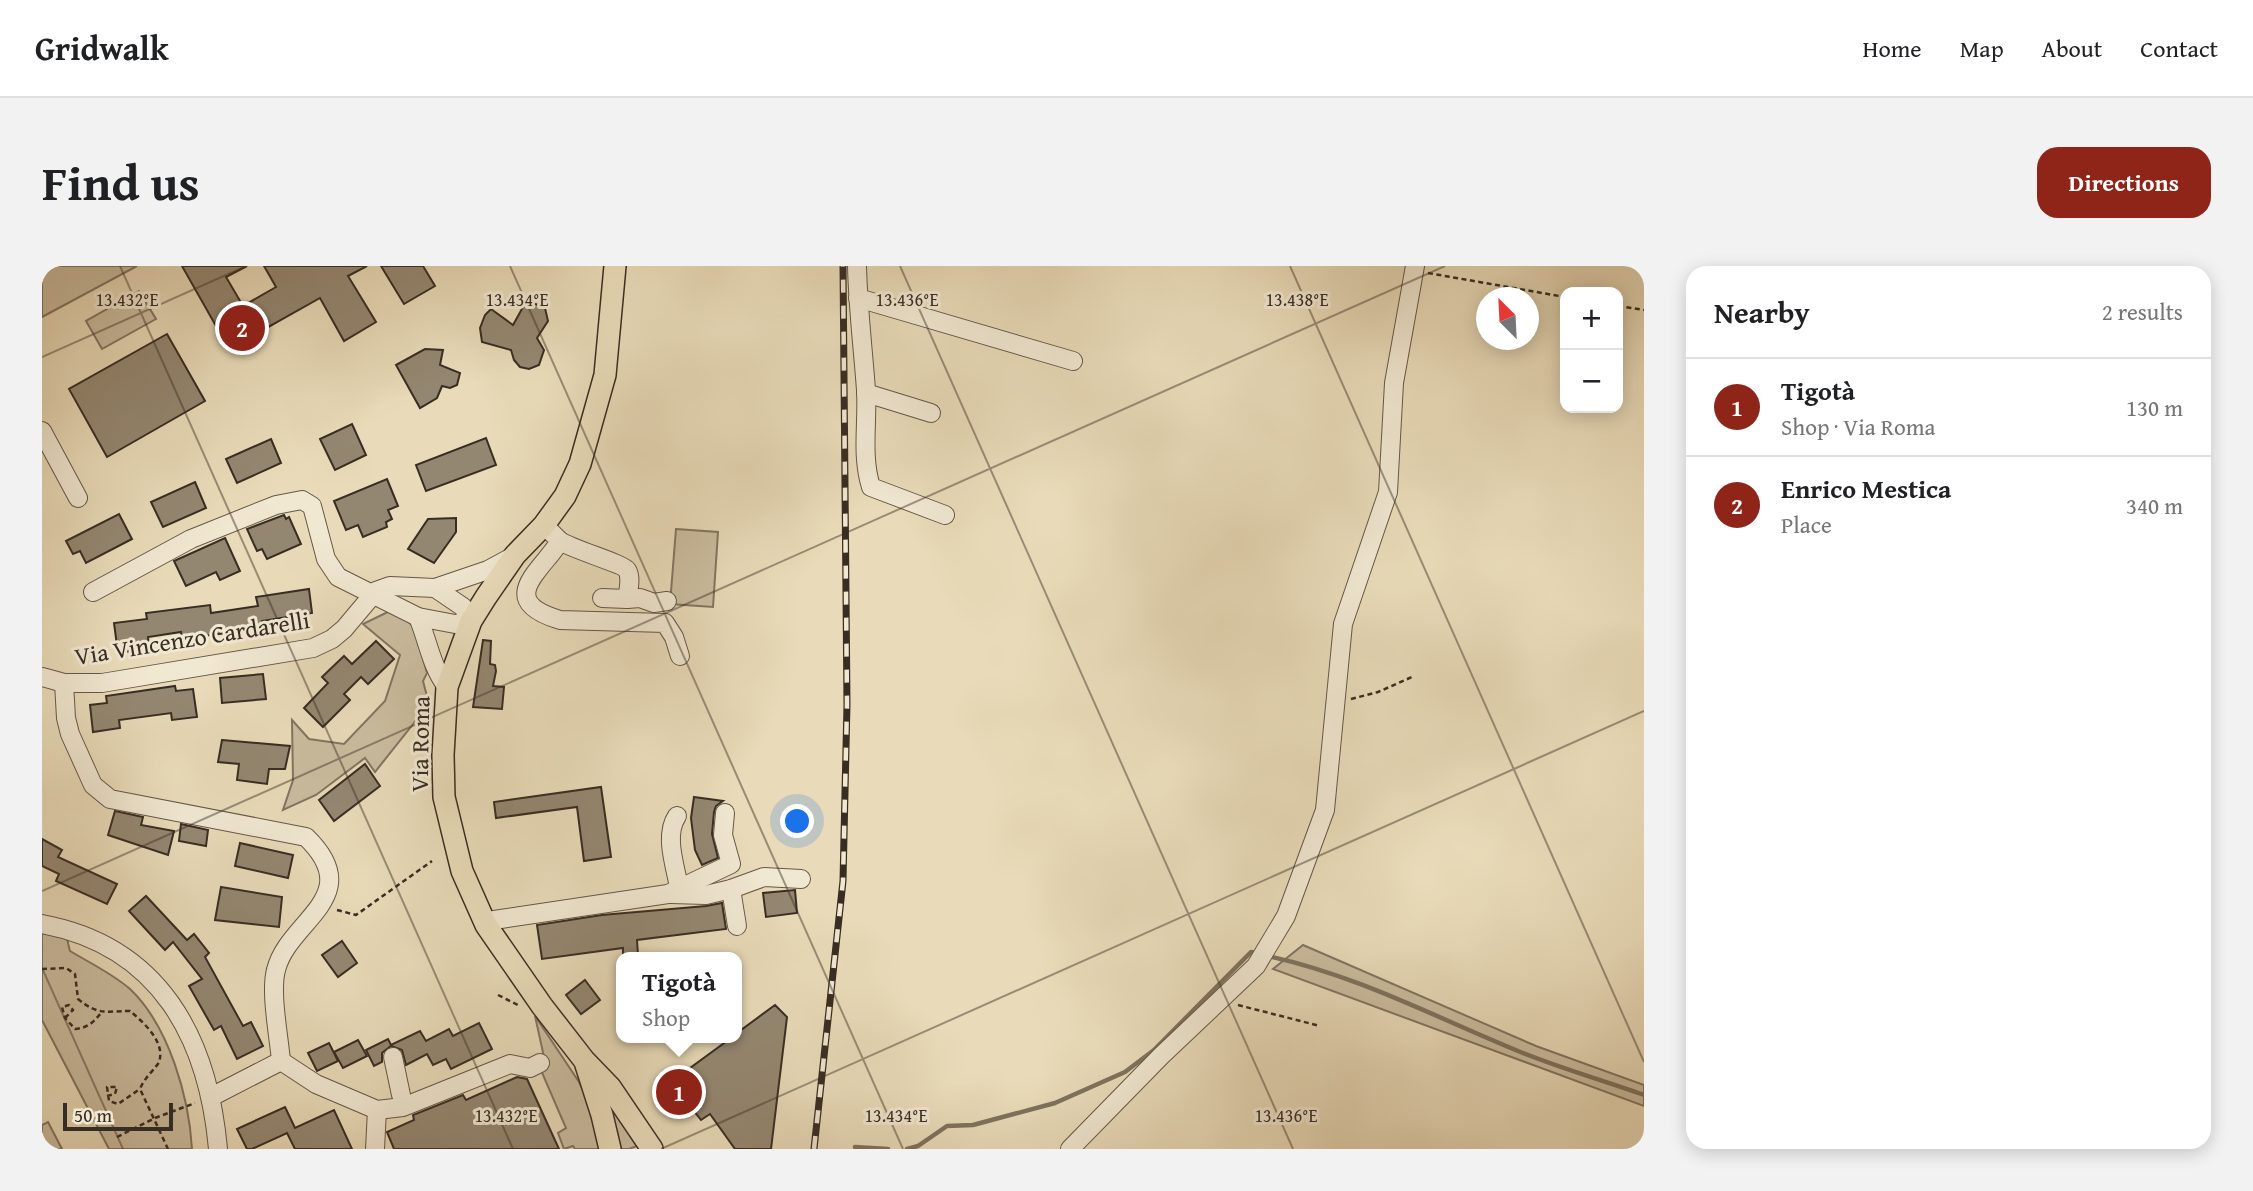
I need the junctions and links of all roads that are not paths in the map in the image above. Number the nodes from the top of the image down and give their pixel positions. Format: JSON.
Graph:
{"nodes":[{"id":1,"x":615,"y":266,"type":"edge"},
{"id":2,"x":857,"y":266,"type":"edge"},
{"id":3,"x":1415,"y":269,"type":"edge"},
{"id":4,"x":858,"y":298,"type":"junction"},
{"id":5,"x":1073,"y":361,"type":"dead end"},
{"id":6,"x":866,"y":393,"type":"junction"},
{"id":7,"x":931,"y":413,"type":"dead end"},
{"id":8,"x":42,"y":431,"type":"edge"},
{"id":9,"x":78,"y":498,"type":"dead end"},
{"id":10,"x":945,"y":515,"type":"dead end"},
{"id":11,"x":544,"y":525,"type":"junction"},
{"id":12,"x":560,"y":541,"type":"junction"},
{"id":13,"x":515,"y":555,"type":"junction"},
{"id":14,"x":435,"y":588,"type":"junction"},
{"id":15,"x":93,"y":592,"type":"dead end"},
{"id":16,"x":371,"y":594,"type":"junction"},
{"id":17,"x":602,"y":598,"type":"dead end"},
{"id":18,"x":627,"y":599,"type":"junction"},
{"id":19,"x":667,"y":601,"type":"dead end"},
{"id":20,"x":418,"y":617,"type":"junction"},
{"id":21,"x":471,"y":621,"type":"junction"},
{"id":22,"x":680,"y":656,"type":"dead end"},
{"id":23,"x":42,"y":677,"type":"edge"},
{"id":24,"x":64,"y":683,"type":"junction"},
{"id":25,"x":447,"y":687,"type":"junction"},
{"id":26,"x":725,"y":813,"type":"dead end"},
{"id":27,"x":677,"y":816,"type":"dead end"},
{"id":28,"x":801,"y":879,"type":"dead end"},
{"id":29,"x":731,"y":889,"type":"junction"},
{"id":30,"x":673,"y":890,"type":"junction"},
{"id":31,"x":42,"y":924,"type":"edge"},
{"id":32,"x":486,"y":925,"type":"junction"},
{"id":33,"x":737,"y":926,"type":"dead end"},
{"id":34,"x":393,"y":1057,"type":"dead end"},
{"id":35,"x":584,"y":1060,"type":"junction"},
{"id":36,"x":281,"y":1061,"type":"junction"},
{"id":37,"x":540,"y":1063,"type":"dead end"},
{"id":38,"x":401,"y":1095,"type":"dead end"},
{"id":39,"x":211,"y":1097,"type":"junction"},
{"id":40,"x":377,"y":1110,"type":"junction"},
{"id":41,"x":218,"y":1149,"type":"edge"},
{"id":42,"x":375,"y":1149,"type":"edge"},
{"id":43,"x":610,"y":1149,"type":"edge"},
{"id":44,"x":652,"y":1149,"type":"edge"},
{"id":45,"x":1070,"y":1149,"type":"edge"}],
"edges":[{"from":1,"to":11,"type":"main road","name":"Via Roma"},
{"from":2,"to":4,"type":"street"},
{"from":3,"to":45,"type":"street"},
{"from":4,"to":5,"type":"street"},
{"from":4,"to":6,"type":"street"},
{"from":6,"to":7,"type":"street"},
{"from":6,"to":10,"type":"street"},
{"from":8,"to":9,"type":"street"},
{"from":11,"to":12,"type":"street"},
{"from":11,"to":13,"type":"main road","name":"Via Roma"},
{"from":12,"to":18,"type":"street"},
{"from":12,"to":22,"type":"street"},
{"from":13,"to":14,"type":"street"},
{"from":13,"to":21,"type":"main road","name":"Via Roma"},
{"from":14,"to":16,"type":"street"},
{"from":14,"to":21,"type":"street"},
{"from":15,"to":16,"type":"street"},
{"from":16,"to":20,"type":"street"},
{"from":16,"to":24,"type":"street","name":"Via Vincenzo Cardarelli"},
{"from":17,"to":18,"type":"street"},
{"from":18,"to":19,"type":"street"},
{"from":20,"to":21,"type":"street"},
{"from":20,"to":25,"type":"street"},
{"from":21,"to":25,"type":"main road","name":"Via Roma"},
{"from":23,"to":24,"type":"street","name":"Via Vincenzo Cardarelli"},
{"from":24,"to":36,"type":"street"},
{"from":25,"to":32,"type":"main road","name":"Via Roma"},
{"from":26,"to":30,"type":"street"},
{"from":27,"to":30,"type":"street"},
{"from":28,"to":29,"type":"street"},
{"from":29,"to":30,"type":"street"},
{"from":29,"to":33,"type":"street"},
{"from":30,"to":32,"type":"street"},
{"from":31,"to":39,"type":"street"},
{"from":32,"to":35,"type":"main road","name":"Via Roma"},
{"from":34,"to":38,"type":"street"},
{"from":35,"to":43,"type":"main road","name":"Via Roma"},
{"from":35,"to":44,"type":"main road","name":"Via Roma"},
{"from":36,"to":39,"type":"street"},
{"from":36,"to":40,"type":"street"},
{"from":37,"to":40,"type":"street"},
{"from":39,"to":41,"type":"street"},
{"from":40,"to":42,"type":"street"}]}
